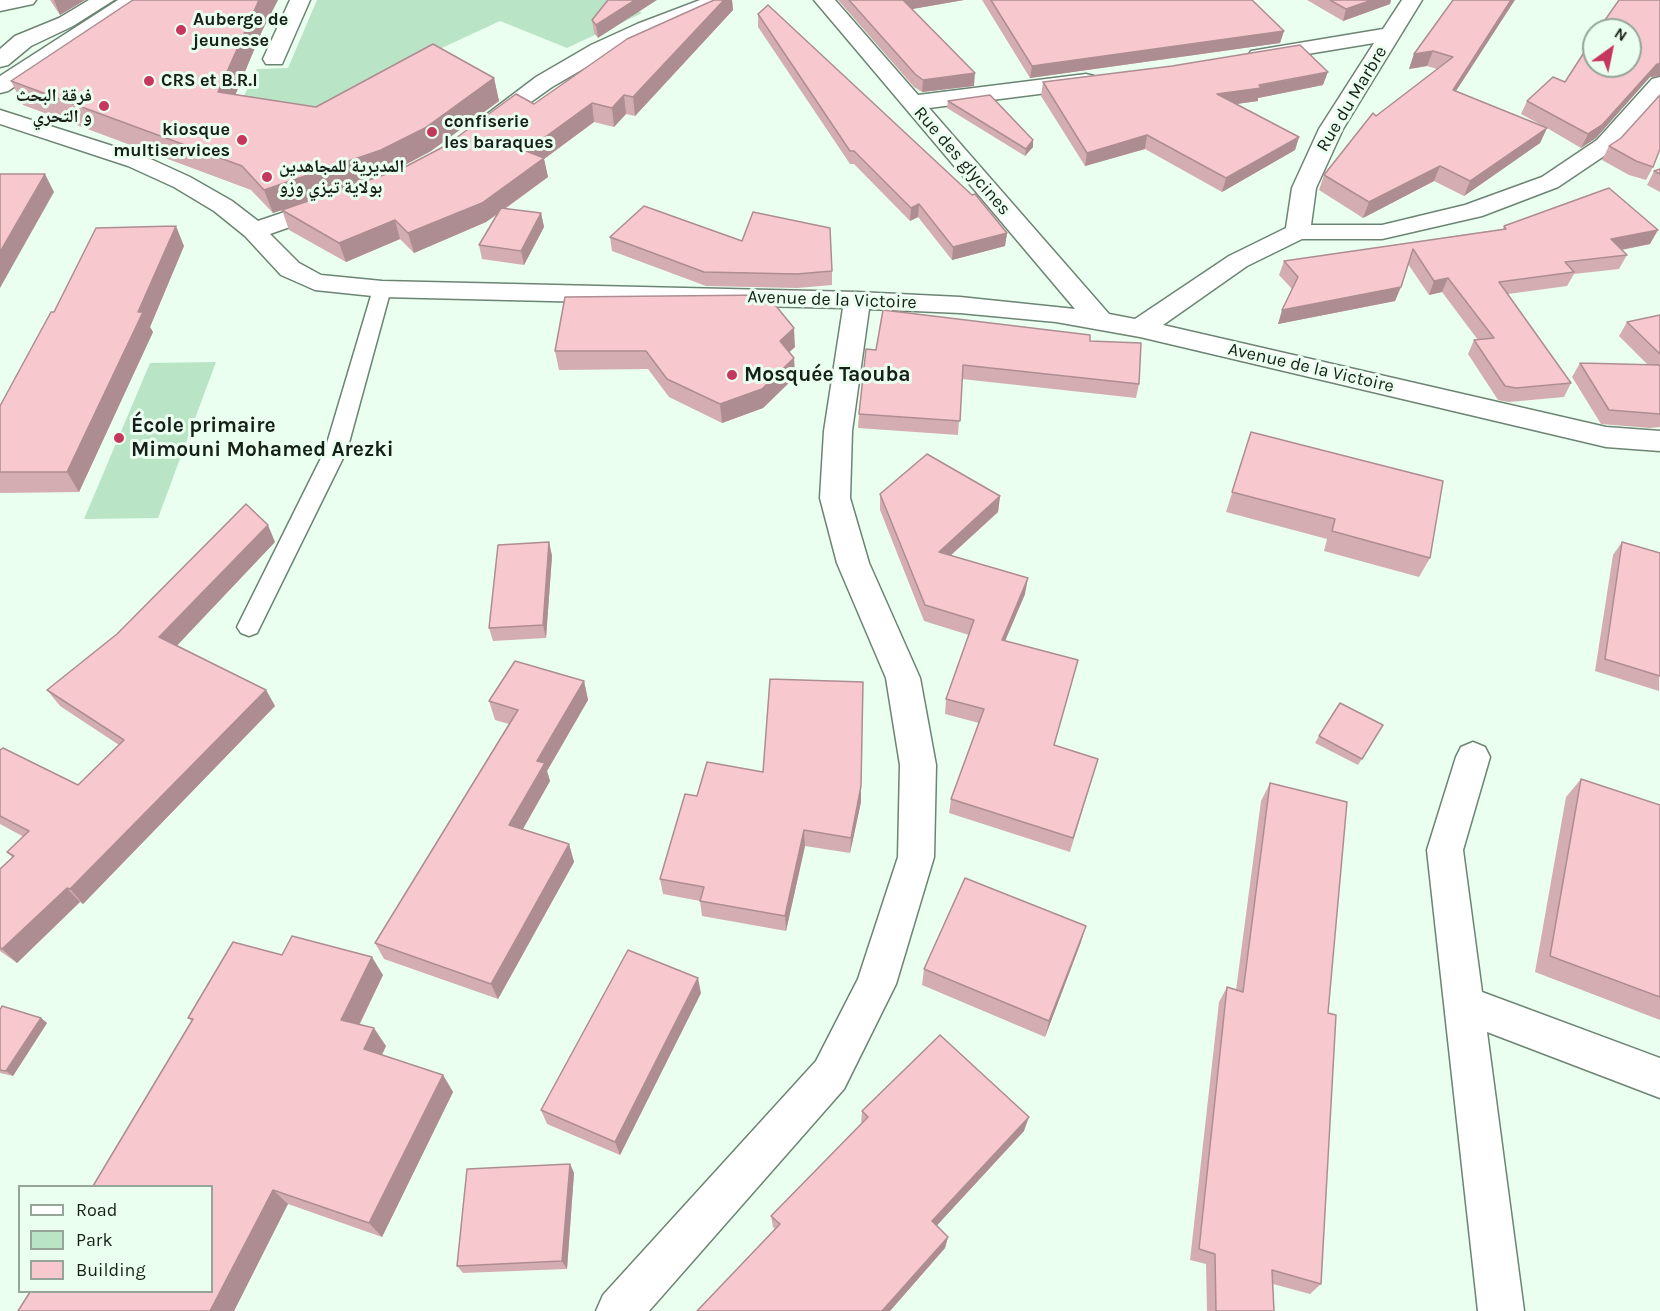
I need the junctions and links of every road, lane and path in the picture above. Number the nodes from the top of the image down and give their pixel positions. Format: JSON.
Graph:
{"nodes":[{"id":1,"x":26,"y":0,"type":"edge"},
{"id":2,"x":63,"y":0,"type":"edge"},
{"id":3,"x":104,"y":0,"type":"edge"},
{"id":4,"x":132,"y":0,"type":"edge"},
{"id":5,"x":300,"y":0,"type":"edge"},
{"id":6,"x":719,"y":0,"type":"edge"},
{"id":7,"x":824,"y":0,"type":"edge"},
{"id":8,"x":1412,"y":0,"type":"edge"},
{"id":9,"x":0,"y":5,"type":"edge"},
{"id":10,"x":76,"y":16,"type":"junction"},
{"id":11,"x":1390,"y":34,"type":"junction"},
{"id":12,"x":274,"y":59,"type":"dead end"},
{"id":13,"x":1234,"y":60,"type":"edge"},
{"id":14,"x":3,"y":73,"type":"edge"},
{"id":15,"x":1109,"y":78,"type":"edge"},
{"id":16,"x":1660,"y":84,"type":"edge"},
{"id":17,"x":922,"y":102,"type":"junction"},
{"id":18,"x":0,"y":117,"type":"edge"},
{"id":19,"x":467,"y":138,"type":"edge"},
{"id":20,"x":353,"y":196,"type":"edge"},
{"id":21,"x":254,"y":231,"type":"junction"},
{"id":22,"x":1298,"y":232,"type":"junction"},
{"id":23,"x":382,"y":289,"type":"junction"},
{"id":24,"x":857,"y":300,"type":"junction"},
{"id":25,"x":1100,"y":321,"type":"junction"},
{"id":26,"x":1140,"y":328,"type":"junction"},
{"id":27,"x":1660,"y":441,"type":"edge"},
{"id":28,"x":249,"y":627,"type":"dead end"},
{"id":29,"x":1473,"y":757,"type":"dead end"},
{"id":30,"x":1463,"y":1004,"type":"junction"},
{"id":31,"x":1660,"y":1078,"type":"edge"},
{"id":32,"x":619,"y":1311,"type":"edge"},
{"id":33,"x":1501,"y":1311,"type":"edge"}],
"edges":[{"from":1,"to":9,"type":"street"},
{"from":2,"to":10,"type":"street"},
{"from":3,"to":10,"type":"street"},
{"from":4,"to":14,"type":"street"},
{"from":5,"to":12,"type":"street"},
{"from":6,"to":19,"type":"street"},
{"from":7,"to":17,"type":"street","name":"Rue des glycines"},
{"from":8,"to":11,"type":"street","name":"Rue du Marbre"},
{"from":10,"to":14,"type":"street"},
{"from":11,"to":13,"type":"street"},
{"from":11,"to":22,"type":"street","name":"Rue du Marbre"},
{"from":15,"to":17,"type":"street"},
{"from":16,"to":22,"type":"street"},
{"from":17,"to":25,"type":"street","name":"Rue des glycines"},
{"from":18,"to":21,"type":"street","name":"Avenue de la Victoire"},
{"from":20,"to":21,"type":"street"},
{"from":21,"to":23,"type":"street","name":"Avenue de la Victoire"},
{"from":22,"to":26,"type":"street"},
{"from":23,"to":24,"type":"street","name":"Avenue de la Victoire"},
{"from":23,"to":28,"type":"lane"},
{"from":24,"to":25,"type":"street","name":"Avenue de la Victoire"},
{"from":24,"to":32,"type":"street"},
{"from":25,"to":26,"type":"street","name":"Avenue de la Victoire"},
{"from":26,"to":27,"type":"street","name":"Avenue de la Victoire"},
{"from":29,"to":30,"type":"street"},
{"from":30,"to":31,"type":"street"},
{"from":30,"to":33,"type":"street"}]}
